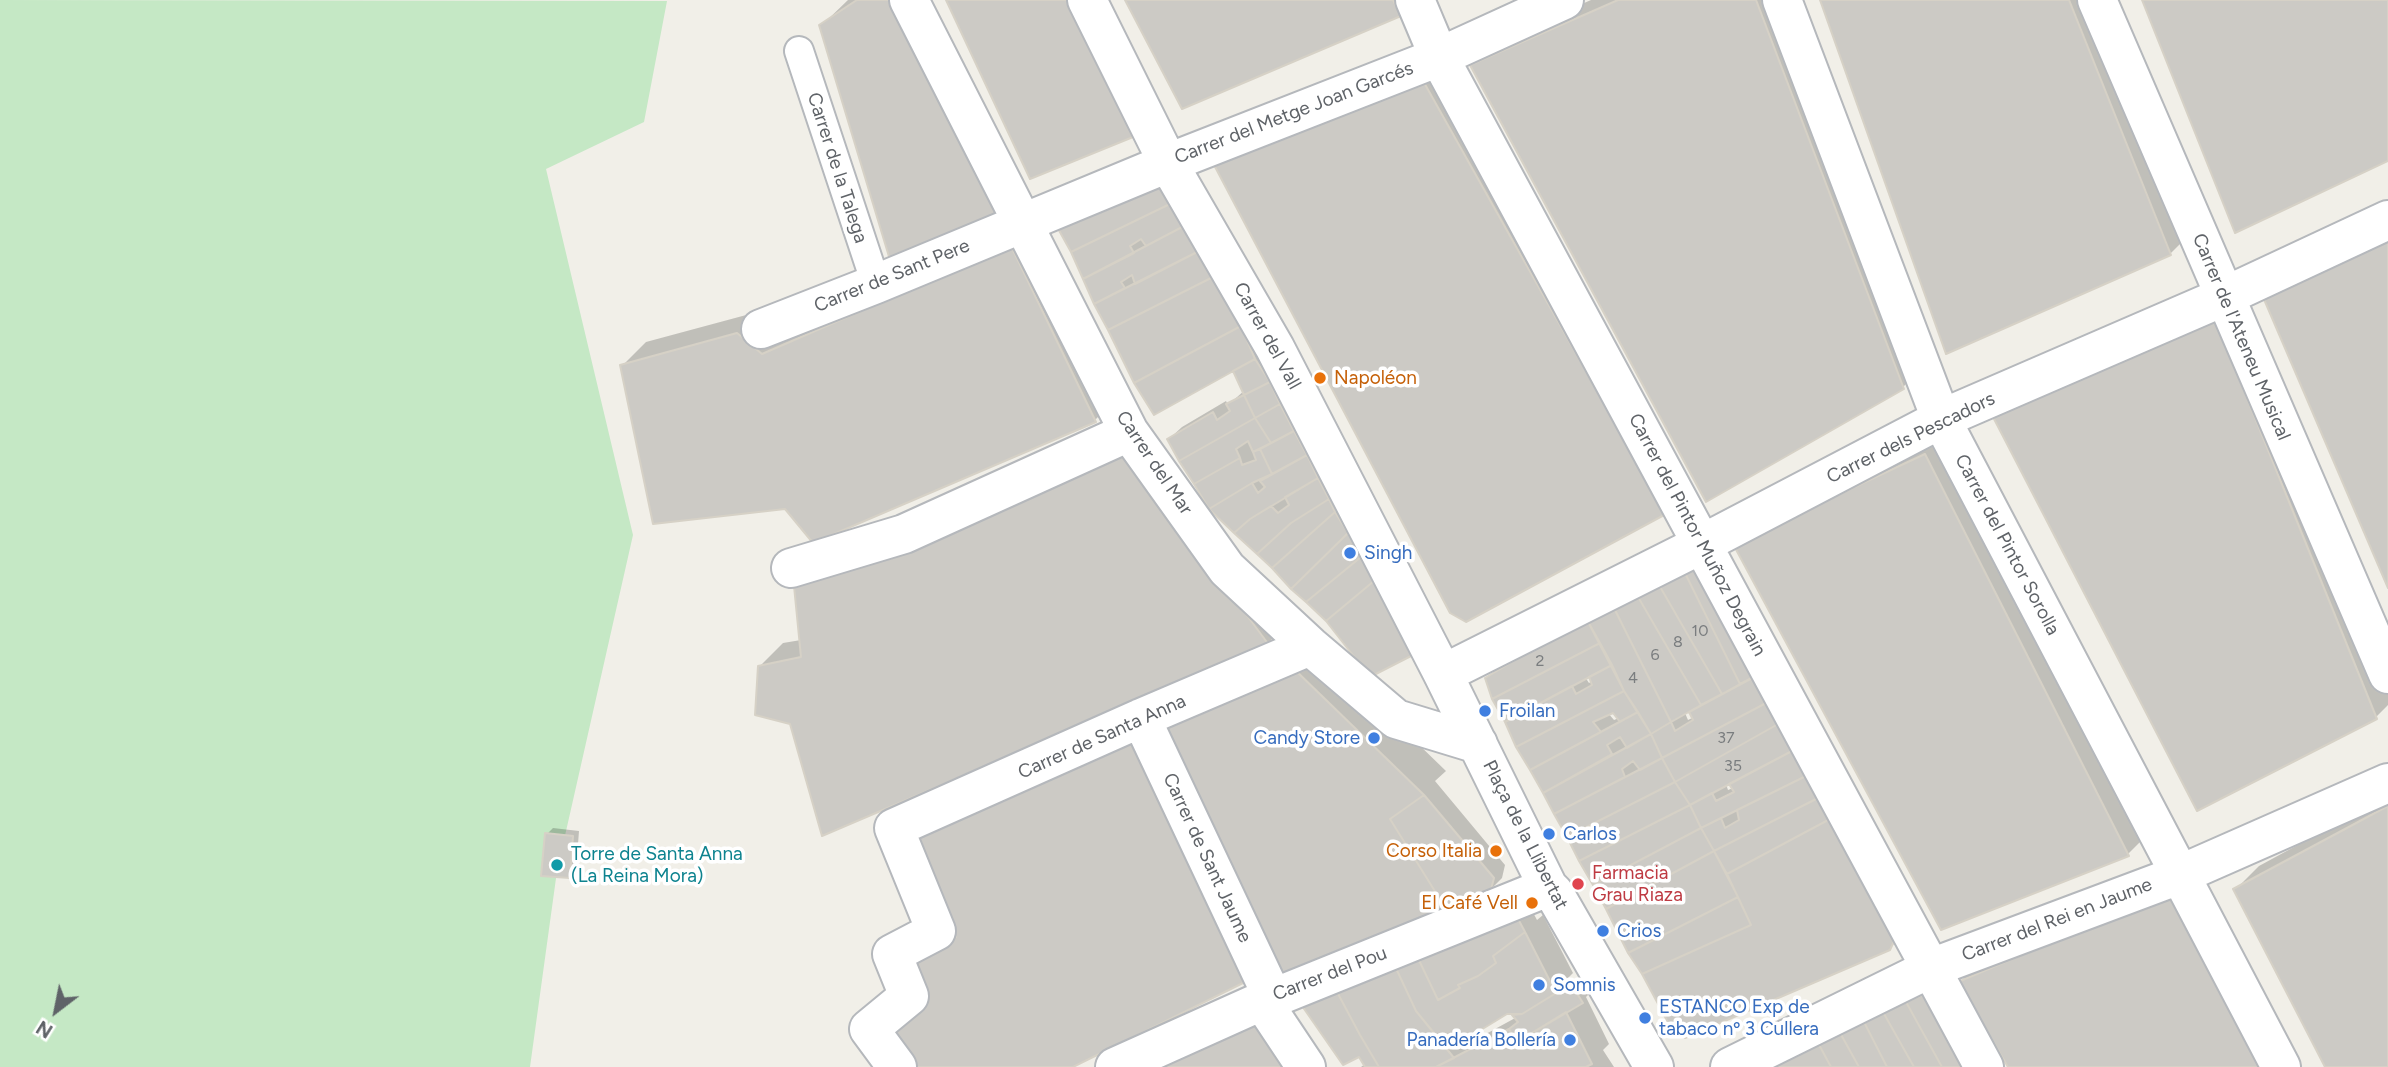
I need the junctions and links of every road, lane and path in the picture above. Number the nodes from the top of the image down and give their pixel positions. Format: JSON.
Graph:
{"nodes":[{"id":1,"x":909,"y":0,"type":"edge"},
{"id":2,"x":1087,"y":0,"type":"edge"},
{"id":3,"x":1416,"y":0,"type":"edge"},
{"id":4,"x":1564,"y":0,"type":"edge"},
{"id":5,"x":1782,"y":0,"type":"edge"},
{"id":6,"x":2097,"y":0,"type":"edge"},
{"id":7,"x":799,"y":51,"type":"dead end"},
{"id":8,"x":1439,"y":57,"type":"junction"},
{"id":9,"x":1168,"y":163,"type":"junction"},
{"id":10,"x":2388,"y":220,"type":"edge"},
{"id":11,"x":1023,"y":223,"type":"junction"},
{"id":12,"x":876,"y":284,"type":"junction"},
{"id":13,"x":2223,"y":296,"type":"junction"},
{"id":14,"x":761,"y":328,"type":"dead end"},
{"id":15,"x":1941,"y":419,"type":"junction"},
{"id":16,"x":1129,"y":432,"type":"junction"},
{"id":17,"x":1702,"y":544,"type":"junction"},
{"id":18,"x":791,"y":568,"type":"dead end"},
{"id":19,"x":1310,"y":646,"type":"junction"},
{"id":20,"x":1443,"y":674,"type":"junction"},
{"id":21,"x":2388,"y":674,"type":"edge"},
{"id":22,"x":1141,"y":718,"type":"junction"},
{"id":23,"x":1478,"y":744,"type":"junction"},
{"id":24,"x":2388,"y":783,"type":"edge"},
{"id":25,"x":2179,"y":875,"type":"junction"},
{"id":26,"x":1548,"y":887,"type":"junction"},
{"id":27,"x":1931,"y":968,"type":"junction"},
{"id":28,"x":1268,"y":1000,"type":"junction"},
{"id":29,"x":897,"y":1067,"type":"edge"},
{"id":30,"x":1115,"y":1067,"type":"edge"},
{"id":31,"x":1306,"y":1067,"type":"edge"},
{"id":32,"x":1654,"y":1067,"type":"edge"},
{"id":33,"x":1730,"y":1067,"type":"edge"},
{"id":34,"x":1984,"y":1067,"type":"edge"},
{"id":35,"x":2281,"y":1067,"type":"edge"}],
"edges":[{"from":1,"to":11,"type":"street","name":"Carrer del Mar"},
{"from":2,"to":9,"type":"street","name":"Carrer del Vall"},
{"from":3,"to":8,"type":"street","name":"Carrer del Pintor Muñoz Degrain"},
{"from":4,"to":8,"type":"street","name":"Carrer del Metge Joan Garcés"},
{"from":5,"to":15,"type":"street","name":"Carrer del Pintor Sorolla"},
{"from":6,"to":13,"type":"street","name":"Carrer de l'Ateneu Musical"},
{"from":7,"to":12,"type":"street","name":"Carrer de la Talega"},
{"from":8,"to":9,"type":"street","name":"Carrer del Metge Joan Garcés"},
{"from":8,"to":17,"type":"street","name":"Carrer del Pintor Muñoz Degrain"},
{"from":9,"to":11,"type":"street","name":"Carrer del Metge Joan Garcés"},
{"from":9,"to":20,"type":"street","name":"Carrer del Vall"},
{"from":10,"to":13,"type":"street","name":"Carrer dels Pescadors"},
{"from":11,"to":12,"type":"street","name":"Carrer de Sant Pere"},
{"from":11,"to":16,"type":"street","name":"Carrer del Mar"},
{"from":12,"to":14,"type":"street","name":"Carrer de Sant Pere"},
{"from":13,"to":15,"type":"street","name":"Carrer dels Pescadors"},
{"from":13,"to":21,"type":"street","name":"Carrer de l'Ateneu Musical"},
{"from":15,"to":17,"type":"street","name":"Carrer dels Pescadors"},
{"from":15,"to":25,"type":"street","name":"Carrer del Pintor Sorolla"},
{"from":16,"to":18,"type":"street"},
{"from":16,"to":19,"type":"street","name":"Carrer del Mar"},
{"from":17,"to":20,"type":"street","name":"Carrer dels Pescadors"},
{"from":17,"to":27,"type":"street","name":"Carrer del Pintor Muñoz Degrain"},
{"from":19,"to":22,"type":"street","name":"Carrer de Santa Anna"},
{"from":19,"to":23,"type":"street","name":"Carrer del Mar"},
{"from":20,"to":23,"type":"street","name":"Plaça de la Llibertat"},
{"from":22,"to":28,"type":"street","name":"Carrer de Sant Jaume"},
{"from":22,"to":29,"type":"street","name":"Carrer de Santa Anna"},
{"from":23,"to":26,"type":"street","name":"Plaça de la Llibertat"},
{"from":24,"to":25,"type":"street","name":"Carrer del Rei en Jaume"},
{"from":25,"to":27,"type":"street","name":"Carrer del Rei en Jaume"},
{"from":25,"to":35,"type":"street","name":"Carrer del Pintor Sorolla"},
{"from":26,"to":28,"type":"street","name":"Carrer del Pou"},
{"from":26,"to":32,"type":"street","name":"Plaça de la Llibertat"},
{"from":27,"to":33,"type":"street","name":"Carrer del Rei en Jaume"},
{"from":27,"to":34,"type":"street","name":"Carrer del Pintor Muñoz Degrain"},
{"from":28,"to":30,"type":"street","name":"Carrer del Pou"},
{"from":28,"to":31,"type":"street","name":"Carrer de Sant Jaume"}]}
